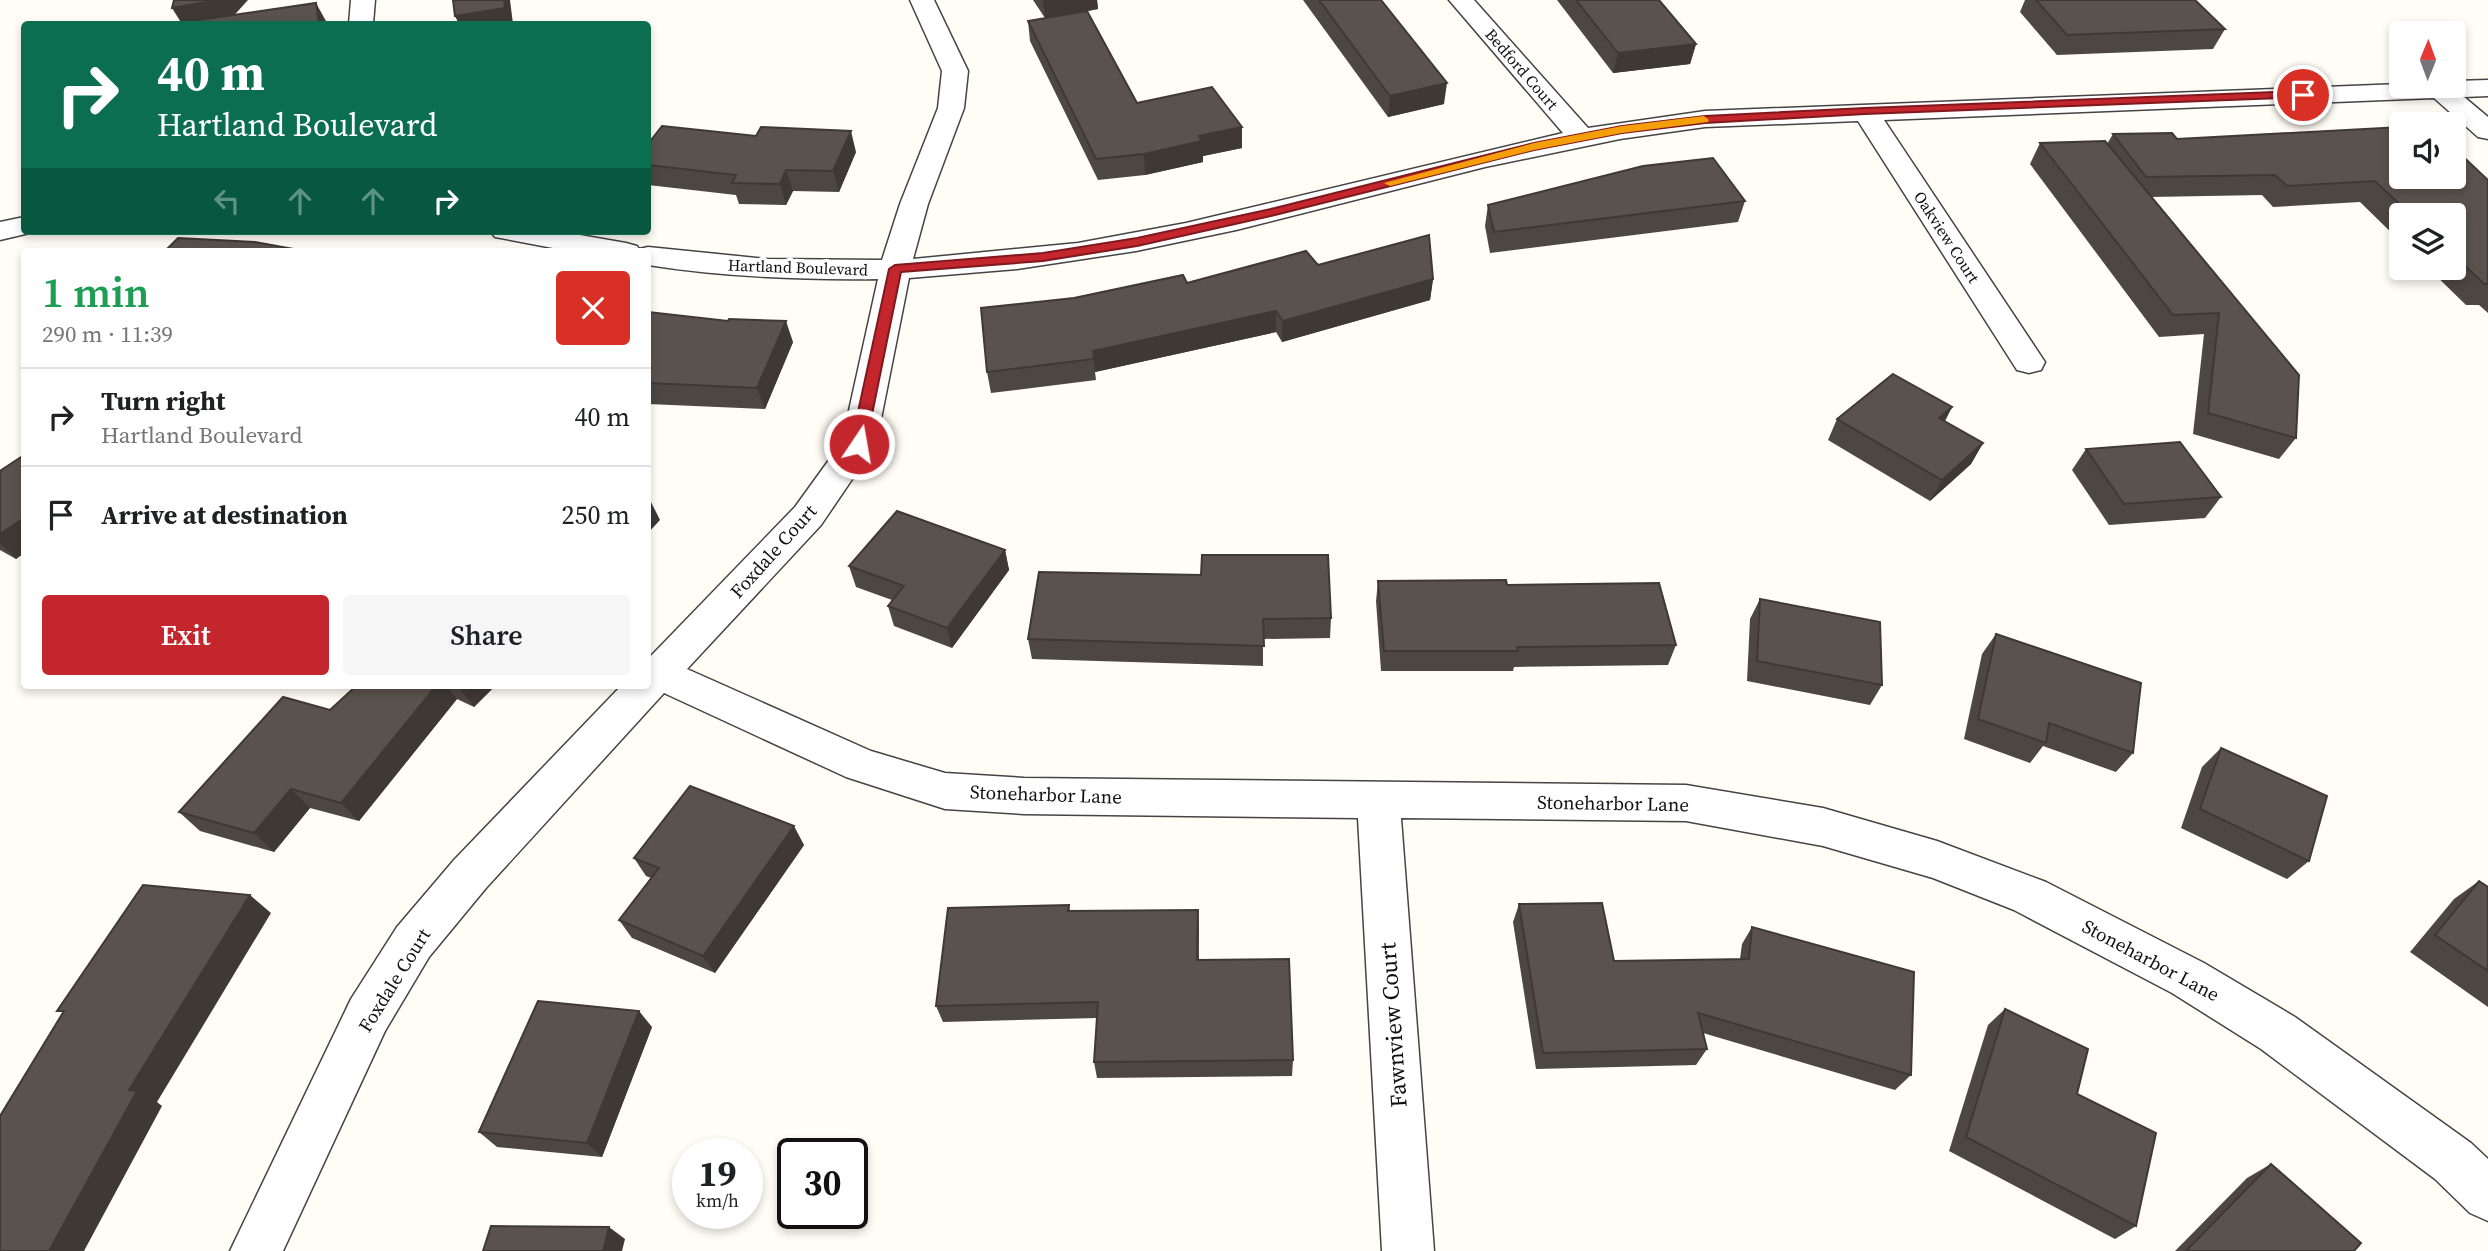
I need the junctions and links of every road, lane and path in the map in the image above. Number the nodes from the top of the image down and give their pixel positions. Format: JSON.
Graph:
{"nodes":[{"id":1,"x":363,"y":0,"type":"edge"},
{"id":2,"x":922,"y":0,"type":"edge"},
{"id":3,"x":1461,"y":0,"type":"edge"},
{"id":4,"x":361,"y":21,"type":"edge"},
{"id":5,"x":2488,"y":88,"type":"edge"},
{"id":6,"x":2466,"y":89,"type":"edge"},
{"id":7,"x":2389,"y":92,"type":"edge"},
{"id":8,"x":2449,"y":98,"type":"edge"},
{"id":9,"x":1865,"y":111,"type":"junction"},
{"id":10,"x":2488,"y":131,"type":"edge"},
{"id":11,"x":1582,"y":138,"type":"junction"},
{"id":12,"x":21,"y":227,"type":"edge"},
{"id":13,"x":0,"y":231,"type":"edge"},
{"id":14,"x":528,"y":235,"type":"edge"},
{"id":15,"x":603,"y":248,"type":"edge"},
{"id":16,"x":651,"y":256,"type":"edge"},
{"id":17,"x":895,"y":269,"type":"junction"},
{"id":18,"x":2029,"y":362,"type":"dead end"},
{"id":19,"x":651,"y":680,"type":"edge"},
{"id":20,"x":651,"y":681,"type":"edge"},
{"id":21,"x":643,"y":689,"type":"edge"},
{"id":22,"x":1378,"y":799,"type":"junction"},
{"id":23,"x":2488,"y":1195,"type":"edge"},
{"id":24,"x":256,"y":1251,"type":"edge"},
{"id":25,"x":1408,"y":1251,"type":"edge"}],
"edges":[{"from":1,"to":4,"type":"street"},
{"from":2,"to":17,"type":"street","name":"Foxdale Court"},
{"from":3,"to":11,"type":"street","name":"Bedford Court"},
{"from":5,"to":6,"type":"street","name":"Hartland Boulevard"},
{"from":7,"to":9,"type":"street","name":"Hartland Boulevard"},
{"from":8,"to":10,"type":"street"},
{"from":9,"to":11,"type":"street","name":"Hartland Boulevard"},
{"from":9,"to":18,"type":"street","name":"Oakview Court"},
{"from":11,"to":17,"type":"street","name":"Hartland Boulevard"},
{"from":12,"to":13,"type":"street"},
{"from":14,"to":15,"type":"street"},
{"from":16,"to":17,"type":"street","name":"Hartland Boulevard"},
{"from":17,"to":19,"type":"street","name":"Foxdale Court"},
{"from":20,"to":22,"type":"street","name":"Stoneharbor Lane"},
{"from":21,"to":24,"type":"street","name":"Foxdale Court"},
{"from":22,"to":23,"type":"street","name":"Stoneharbor Lane"},
{"from":22,"to":25,"type":"street","name":"Fawnview Court"}]}
